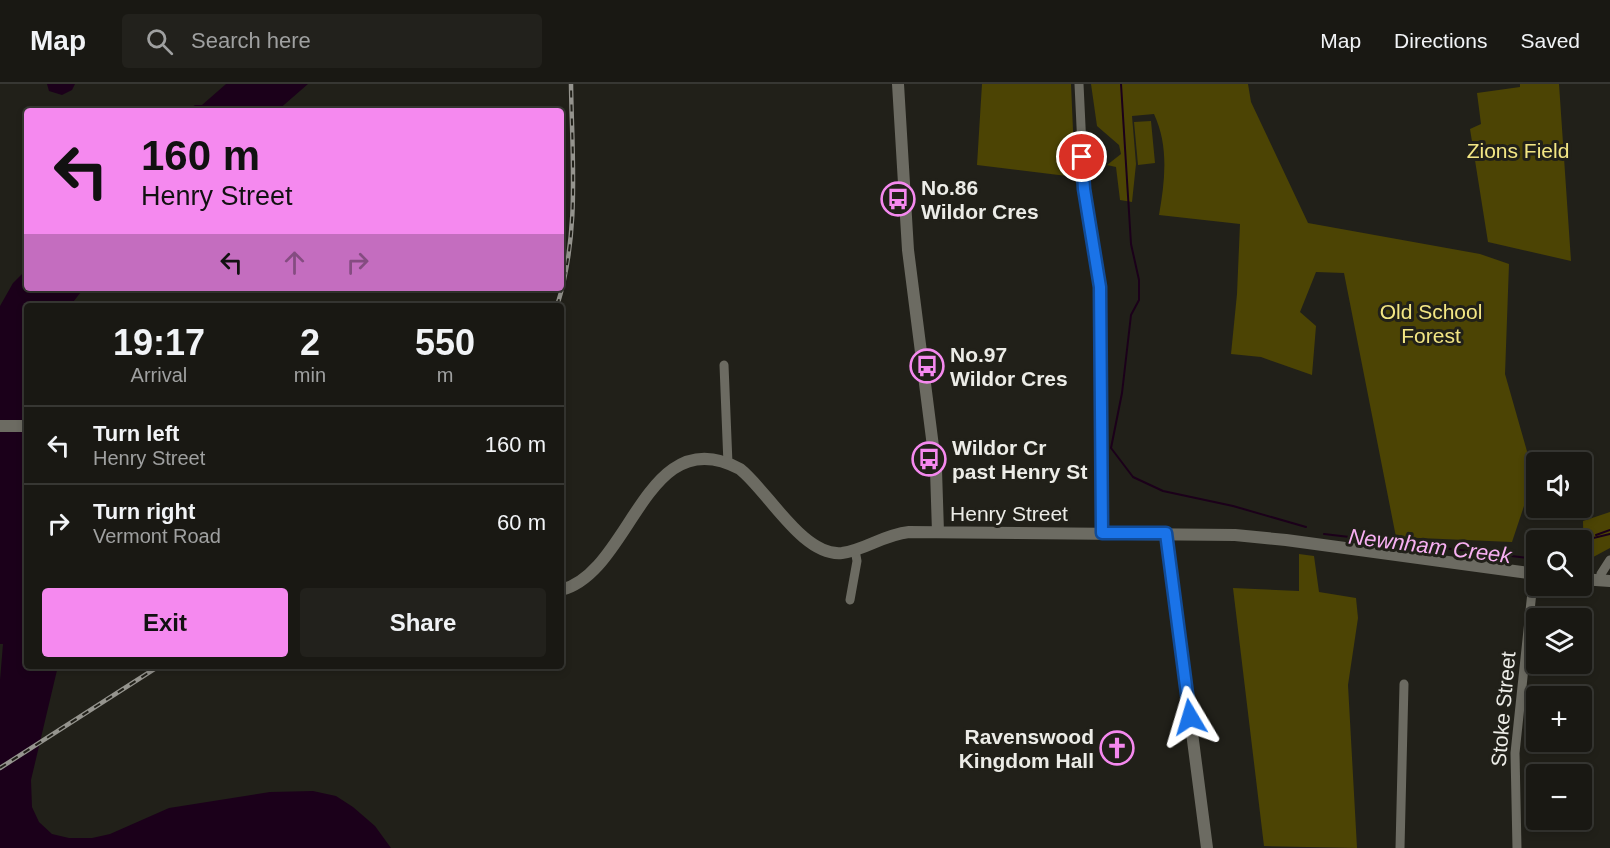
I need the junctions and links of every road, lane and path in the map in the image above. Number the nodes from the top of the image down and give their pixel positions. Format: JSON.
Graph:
{"nodes":[{"id":1,"x":898,"y":84,"type":"edge"},
{"id":2,"x":1079,"y":84,"type":"edge"},
{"id":3,"x":724,"y":365,"type":"dead end"},
{"id":4,"x":0,"y":426,"type":"edge"},
{"id":5,"x":24,"y":426,"type":"edge"},
{"id":6,"x":728,"y":464,"type":"junction"},
{"id":7,"x":938,"y":532,"type":"junction"},
{"id":8,"x":1102,"y":533,"type":"junction"},
{"id":9,"x":1166,"y":533,"type":"junction"},
{"id":10,"x":855,"y":550,"type":"junction"},
{"id":11,"x":1610,"y":560,"type":"edge"},
{"id":12,"x":1526,"y":573,"type":"edge"},
{"id":13,"x":1605,"y":580,"type":"edge"},
{"id":14,"x":564,"y":589,"type":"edge"},
{"id":15,"x":1533,"y":596,"type":"edge"},
{"id":16,"x":850,"y":600,"type":"dead end"},
{"id":17,"x":1404,"y":684,"type":"dead end"},
{"id":18,"x":1207,"y":848,"type":"edge"},
{"id":19,"x":1400,"y":848,"type":"edge"},
{"id":20,"x":1517,"y":848,"type":"edge"}],
"edges":[{"from":1,"to":7,"type":"street"},
{"from":2,"to":8,"type":"street"},
{"from":3,"to":6,"type":"street"},
{"from":4,"to":5,"type":"street"},
{"from":6,"to":10,"type":"street","name":"Henry Street"},
{"from":6,"to":14,"type":"street","name":"Henry Street"},
{"from":7,"to":8,"type":"street","name":"Henry Street"},
{"from":7,"to":10,"type":"street","name":"Henry Street"},
{"from":8,"to":9,"type":"street","name":"Henry Street"},
{"from":9,"to":12,"type":"street","name":"Henry Street"},
{"from":9,"to":18,"type":"street"},
{"from":10,"to":16,"type":"street"},
{"from":11,"to":13,"type":"street"},
{"from":15,"to":20,"type":"street","name":"Stoke Street"},
{"from":17,"to":19,"type":"street"}]}
